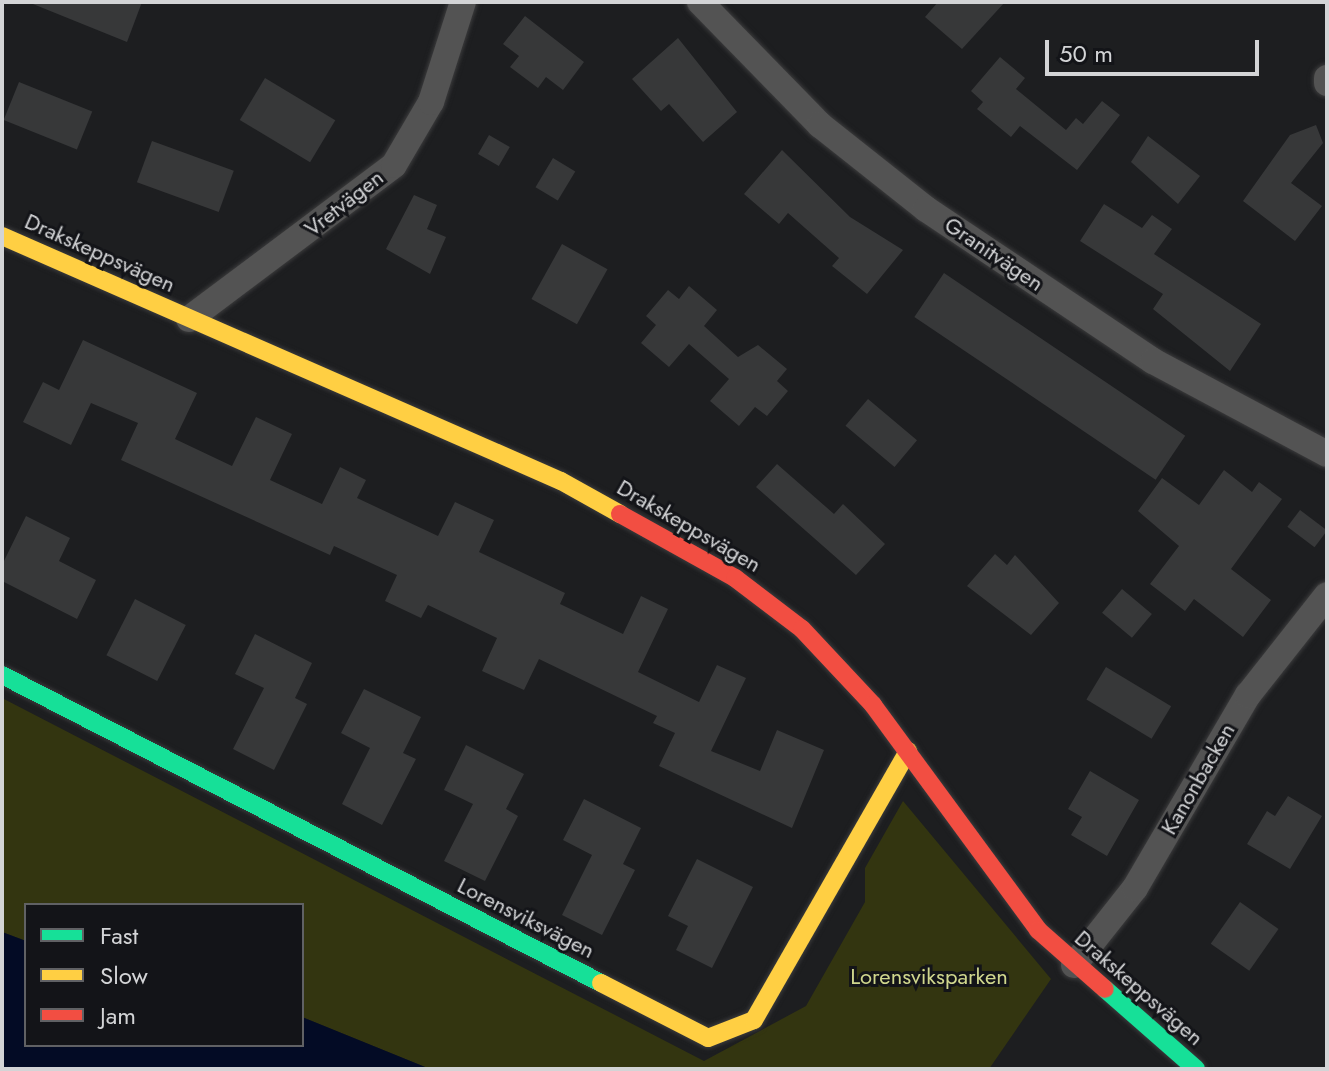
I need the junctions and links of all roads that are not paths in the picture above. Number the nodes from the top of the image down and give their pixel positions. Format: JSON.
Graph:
{"nodes":[{"id":1,"x":463,"y":2,"type":"edge"},
{"id":2,"x":700,"y":2,"type":"edge"},
{"id":3,"x":2,"y":236,"type":"edge"},
{"id":4,"x":189,"y":319,"type":"junction"},
{"id":5,"x":1327,"y":454,"type":"edge"},
{"id":6,"x":1327,"y":595,"type":"edge"},
{"id":7,"x":2,"y":675,"type":"edge"},
{"id":8,"x":908,"y":751,"type":"junction"},
{"id":9,"x":1074,"y":965,"type":"junction"},
{"id":10,"x":1196,"y":1069,"type":"edge"}],
"edges":[{"from":1,"to":4,"type":"street","name":"Vretvägen"},
{"from":2,"to":5,"type":"street","name":"Granitvägen"},
{"from":3,"to":4,"type":"street","name":"Drakskeppsvägen"},
{"from":4,"to":8,"type":"street","name":"Drakskeppsvägen"},
{"from":6,"to":9,"type":"street","name":"Kanonbacken"},
{"from":7,"to":8,"type":"street","name":"Lorensviksvägen"},
{"from":8,"to":9,"type":"street","name":"Drakskeppsvägen"},
{"from":9,"to":10,"type":"street","name":"Drakskeppsvägen"}]}
